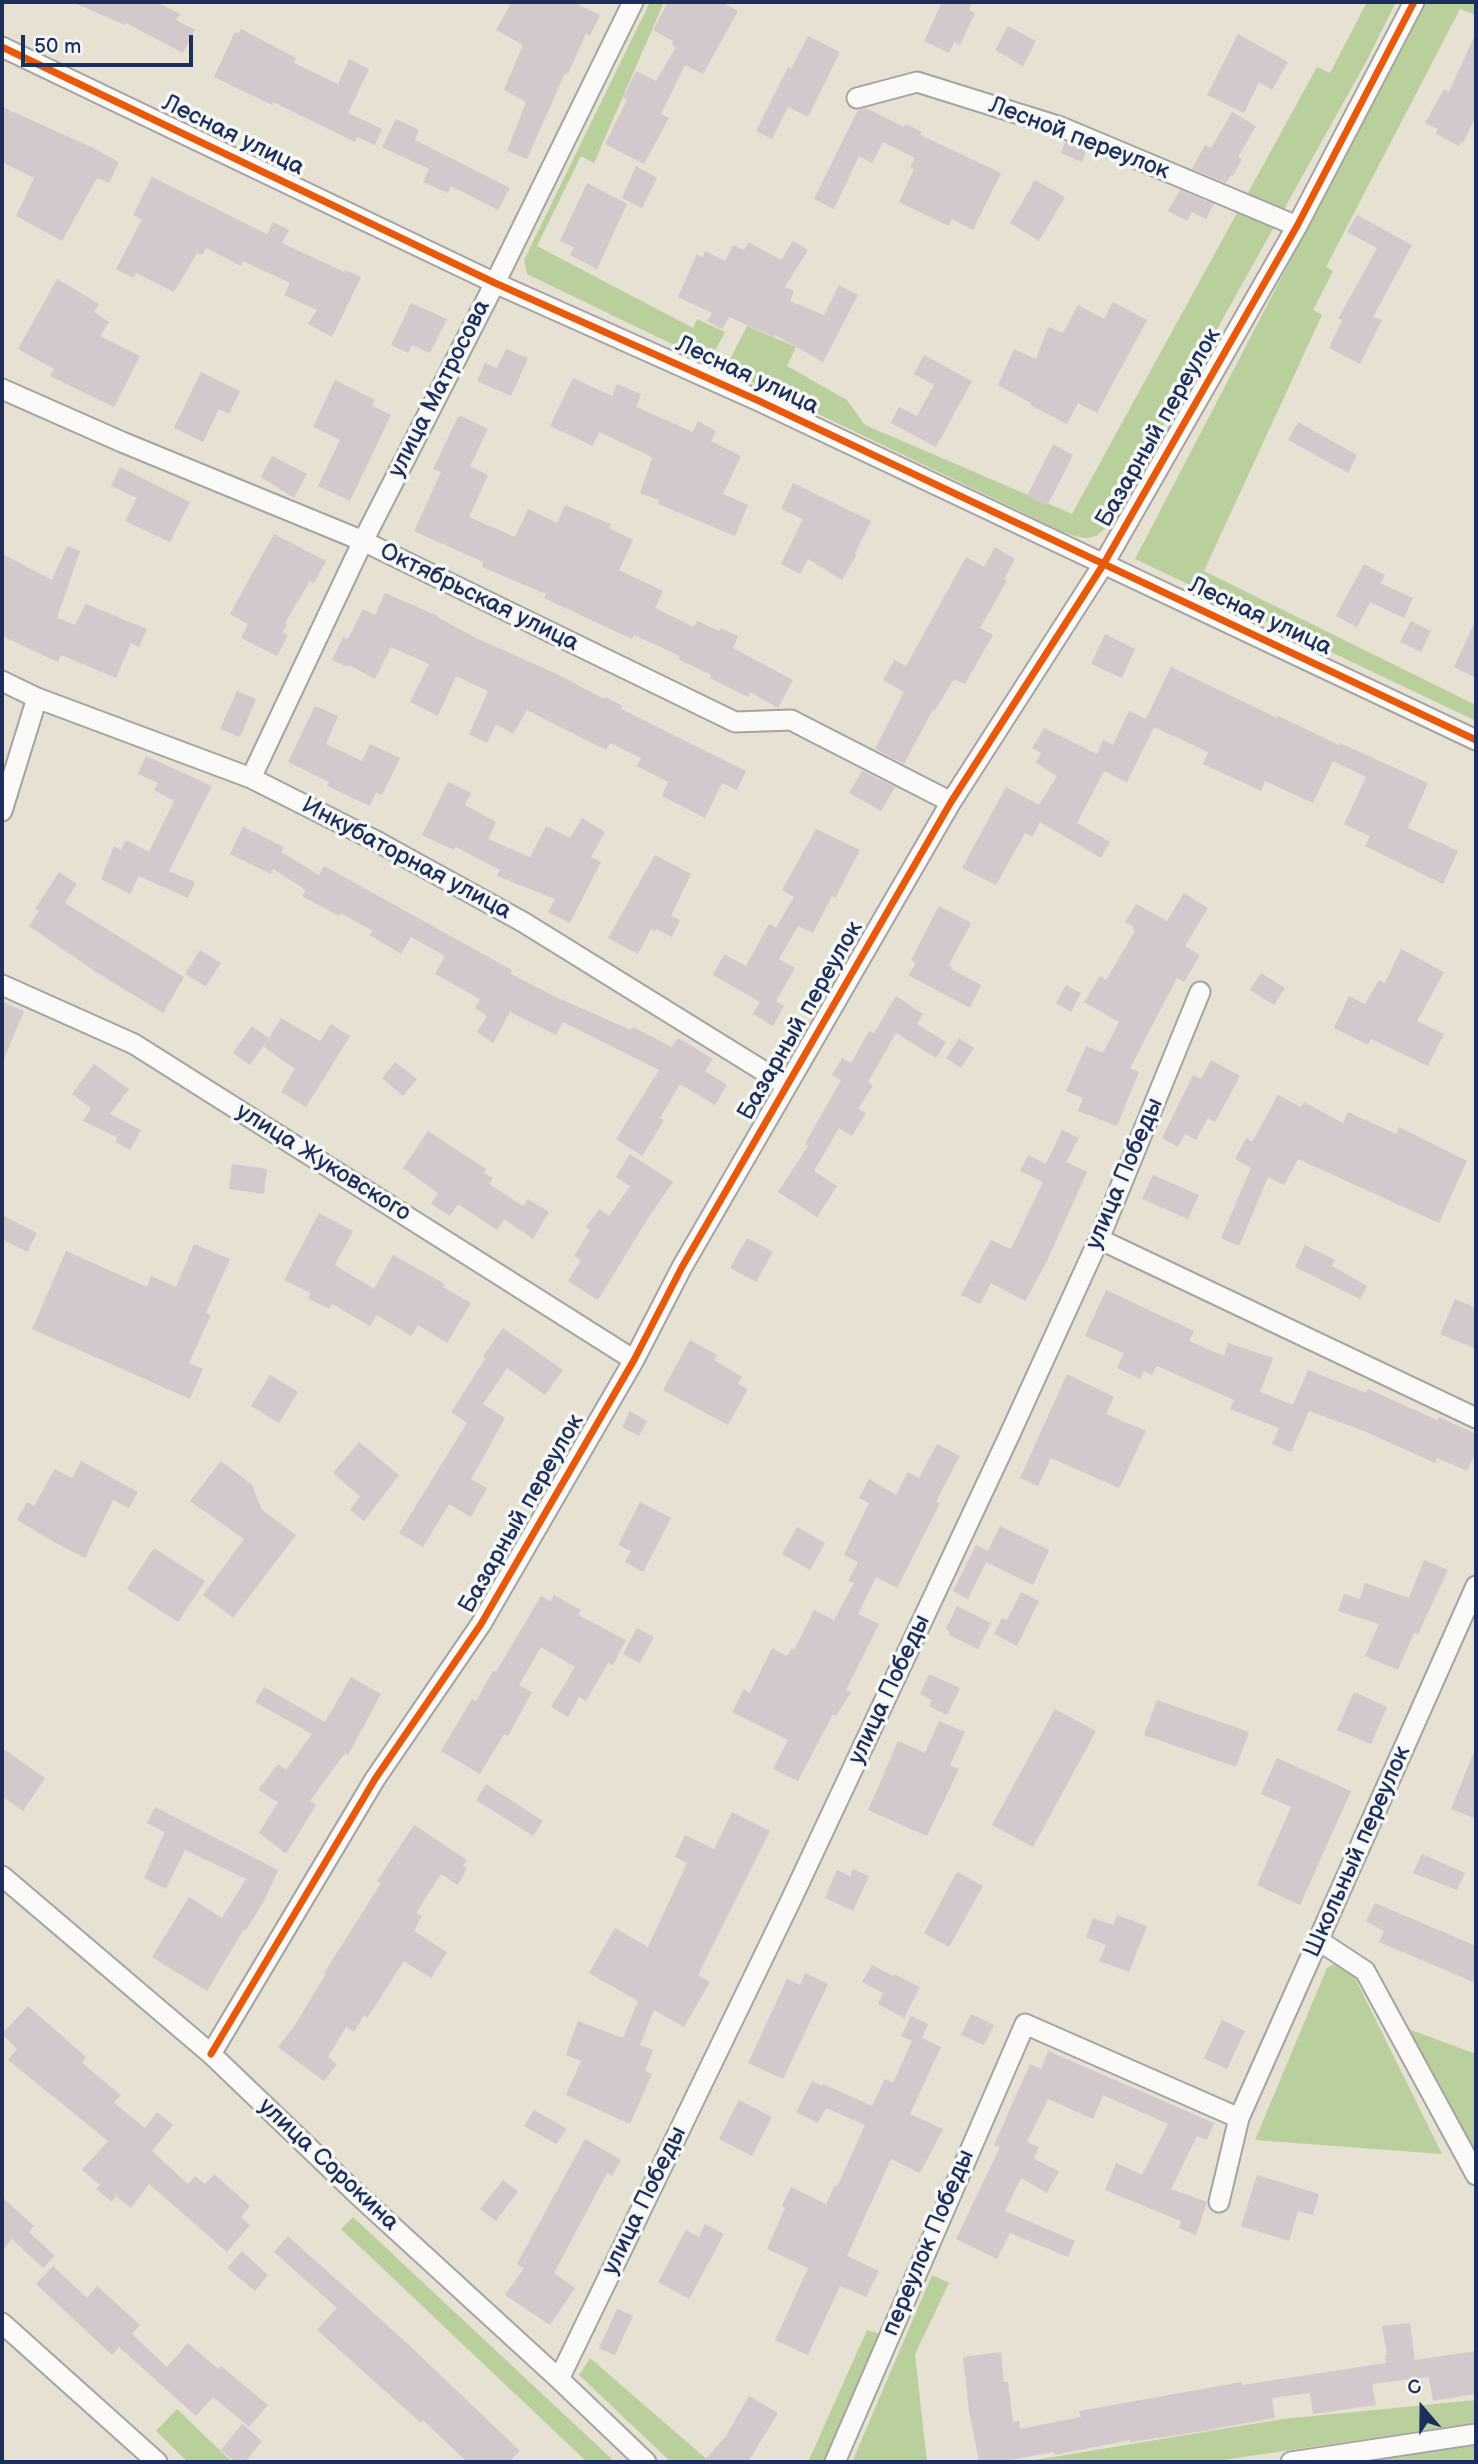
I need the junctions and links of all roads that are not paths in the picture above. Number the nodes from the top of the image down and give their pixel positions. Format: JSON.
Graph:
{"nodes":[{"id":1,"x":633,"y":2,"type":"edge"},
{"id":2,"x":1414,"y":2,"type":"edge"},
{"id":3,"x":2,"y":47,"type":"edge"},
{"id":4,"x":857,"y":98,"type":"dead end"},
{"id":5,"x":1297,"y":226,"type":"junction"},
{"id":6,"x":495,"y":283,"type":"junction"},
{"id":7,"x":2,"y":389,"type":"edge"},
{"id":8,"x":363,"y":541,"type":"junction"},
{"id":9,"x":1103,"y":565,"type":"junction"},
{"id":10,"x":2,"y":681,"type":"edge"},
{"id":11,"x":37,"y":698,"type":"junction"},
{"id":12,"x":1476,"y":740,"type":"edge"},
{"id":13,"x":251,"y":778,"type":"junction"},
{"id":14,"x":951,"y":802,"type":"junction"},
{"id":15,"x":2,"y":811,"type":"edge"},
{"id":16,"x":2,"y":985,"type":"edge"},
{"id":17,"x":1200,"y":992,"type":"dead end"},
{"id":18,"x":786,"y":1085,"type":"junction"},
{"id":19,"x":1099,"y":1239,"type":"junction"},
{"id":20,"x":634,"y":1360,"type":"junction"},
{"id":21,"x":1476,"y":1418,"type":"edge"},
{"id":22,"x":1476,"y":1586,"type":"edge"},
{"id":23,"x":2,"y":1876,"type":"edge"},
{"id":24,"x":1318,"y":1940,"type":"junction"},
{"id":25,"x":211,"y":2054,"type":"junction"},
{"id":26,"x":1239,"y":2118,"type":"junction"},
{"id":27,"x":1476,"y":2175,"type":"edge"},
{"id":28,"x":1219,"y":2202,"type":"dead end"},
{"id":29,"x":2,"y":2323,"type":"edge"},
{"id":30,"x":559,"y":2379,"type":"junction"},
{"id":31,"x":1476,"y":2434,"type":"edge"},
{"id":32,"x":158,"y":2462,"type":"edge"},
{"id":33,"x":646,"y":2462,"type":"edge"},
{"id":34,"x":835,"y":2462,"type":"edge"},
{"id":35,"x":1291,"y":2462,"type":"edge"}],
"edges":[{"from":1,"to":6,"type":"street","name":"улица Матросова"},
{"from":2,"to":5,"type":"street","name":"Базарный переулок"},
{"from":3,"to":6,"type":"street","name":"Лесная улица"},
{"from":4,"to":5,"type":"street","name":"Лесной переулок"},
{"from":5,"to":9,"type":"street","name":"Базарный переулок"},
{"from":6,"to":8,"type":"street","name":"улица Матросова"},
{"from":6,"to":9,"type":"street","name":"Лесная улица"},
{"from":7,"to":8,"type":"street","name":"Октябрьская улица"},
{"from":8,"to":13,"type":"street","name":"улица Матросова"},
{"from":8,"to":14,"type":"street","name":"Октябрьская улица"},
{"from":9,"to":12,"type":"street","name":"Лесная улица"},
{"from":9,"to":14,"type":"street","name":"Базарный переулок"},
{"from":10,"to":11,"type":"street","name":"Инкубаторная улица"},
{"from":11,"to":13,"type":"street","name":"Инкубаторная улица"},
{"from":11,"to":15,"type":"street"},
{"from":13,"to":18,"type":"street","name":"Инкубаторная улица"},
{"from":14,"to":18,"type":"street","name":"Базарный переулок"},
{"from":16,"to":20,"type":"street","name":"улица Жуковского"},
{"from":17,"to":19,"type":"street","name":"улица Победы"},
{"from":18,"to":20,"type":"street","name":"Базарный переулок"},
{"from":19,"to":21,"type":"street"},
{"from":19,"to":30,"type":"street","name":"улица Победы"},
{"from":20,"to":25,"type":"street","name":"Базарный переулок"},
{"from":22,"to":24,"type":"street","name":"Школьный переулок"},
{"from":23,"to":25,"type":"street","name":"улица Сорокина"},
{"from":24,"to":26,"type":"street","name":"Школьный переулок"},
{"from":24,"to":27,"type":"street"},
{"from":25,"to":30,"type":"street","name":"улица Сорокина"},
{"from":26,"to":28,"type":"street","name":"Школьный переулок"},
{"from":26,"to":34,"type":"street","name":"переулок Победы"},
{"from":29,"to":32,"type":"street"},
{"from":30,"to":33,"type":"street","name":"улица Сорокина"},
{"from":31,"to":35,"type":"street"}]}
